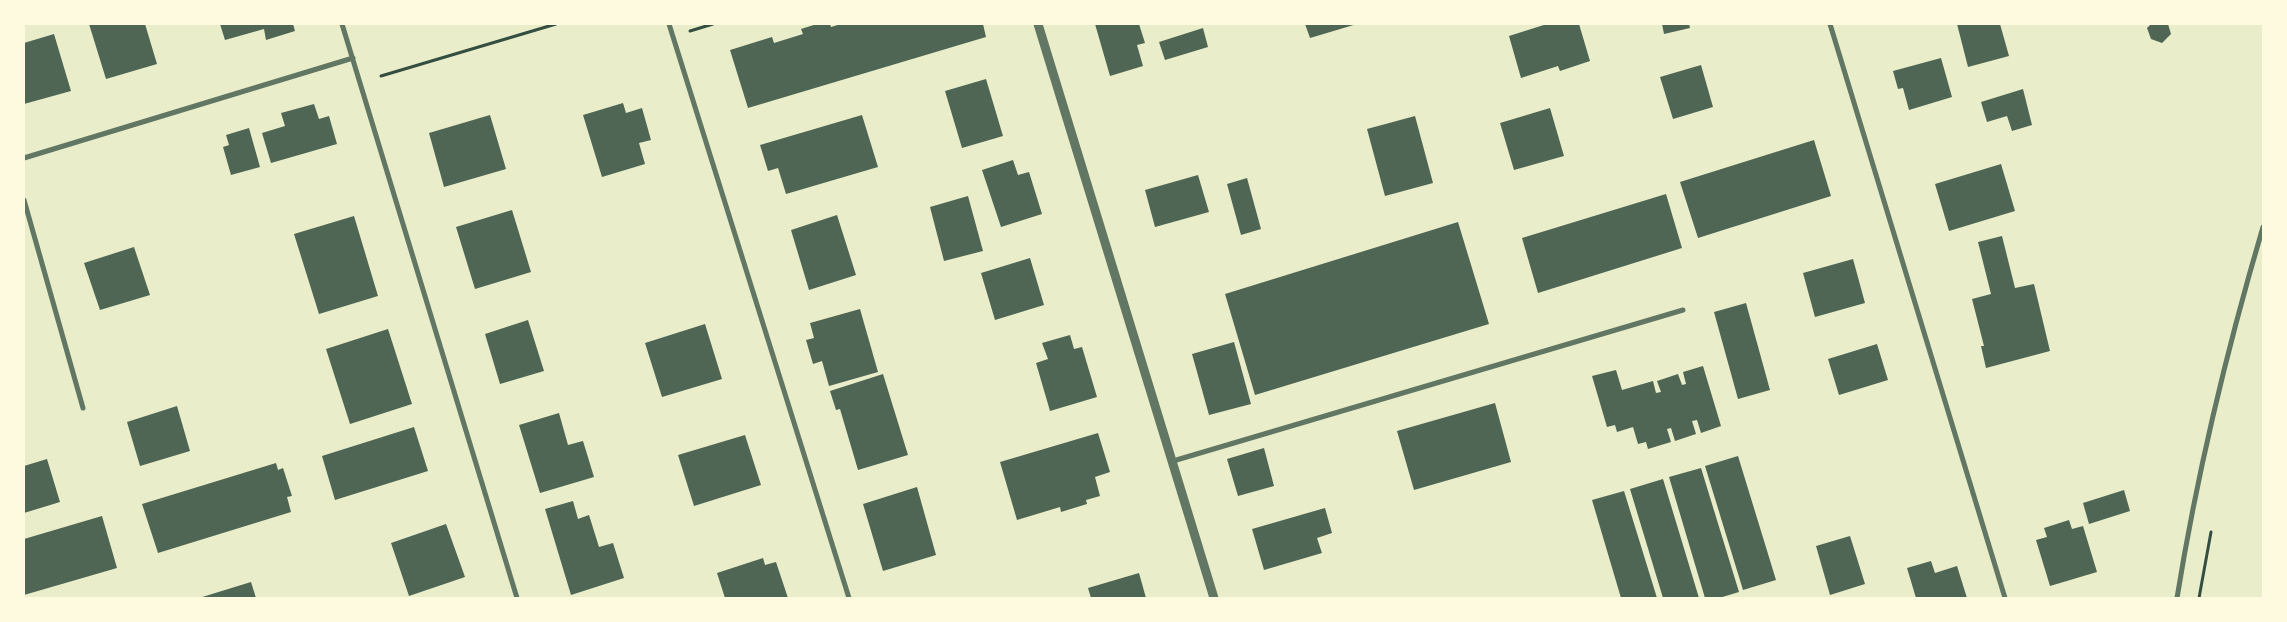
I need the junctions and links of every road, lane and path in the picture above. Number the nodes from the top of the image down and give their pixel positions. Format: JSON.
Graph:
{"nodes":[{"id":1,"x":342,"y":24,"type":"edge"},
{"id":2,"x":556,"y":24,"type":"edge"},
{"id":3,"x":669,"y":24,"type":"edge"},
{"id":4,"x":1038,"y":24,"type":"edge"},
{"id":5,"x":1830,"y":24,"type":"edge"},
{"id":6,"x":353,"y":58,"type":"junction"},
{"id":7,"x":381,"y":76,"type":"dead end"},
{"id":8,"x":24,"y":158,"type":"edge"},
{"id":9,"x":24,"y":200,"type":"edge"},
{"id":10,"x":2263,"y":228,"type":"edge"},
{"id":11,"x":1683,"y":310,"type":"dead end"},
{"id":12,"x":83,"y":408,"type":"dead end"},
{"id":13,"x":1173,"y":460,"type":"junction"},
{"id":14,"x":517,"y":598,"type":"edge"},
{"id":15,"x":849,"y":598,"type":"edge"},
{"id":16,"x":1214,"y":598,"type":"edge"},
{"id":17,"x":2005,"y":598,"type":"edge"},
{"id":18,"x":2177,"y":598,"type":"edge"}],
"edges":[{"from":1,"to":6,"type":"street"},
{"from":2,"to":7,"type":"path"},
{"from":3,"to":15,"type":"street"},
{"from":4,"to":13,"type":"street"},
{"from":5,"to":17,"type":"street"},
{"from":6,"to":8,"type":"street"},
{"from":6,"to":14,"type":"street"},
{"from":9,"to":12,"type":"street"},
{"from":10,"to":18,"type":"street"},
{"from":11,"to":13,"type":"street"},
{"from":13,"to":16,"type":"street"}]}
